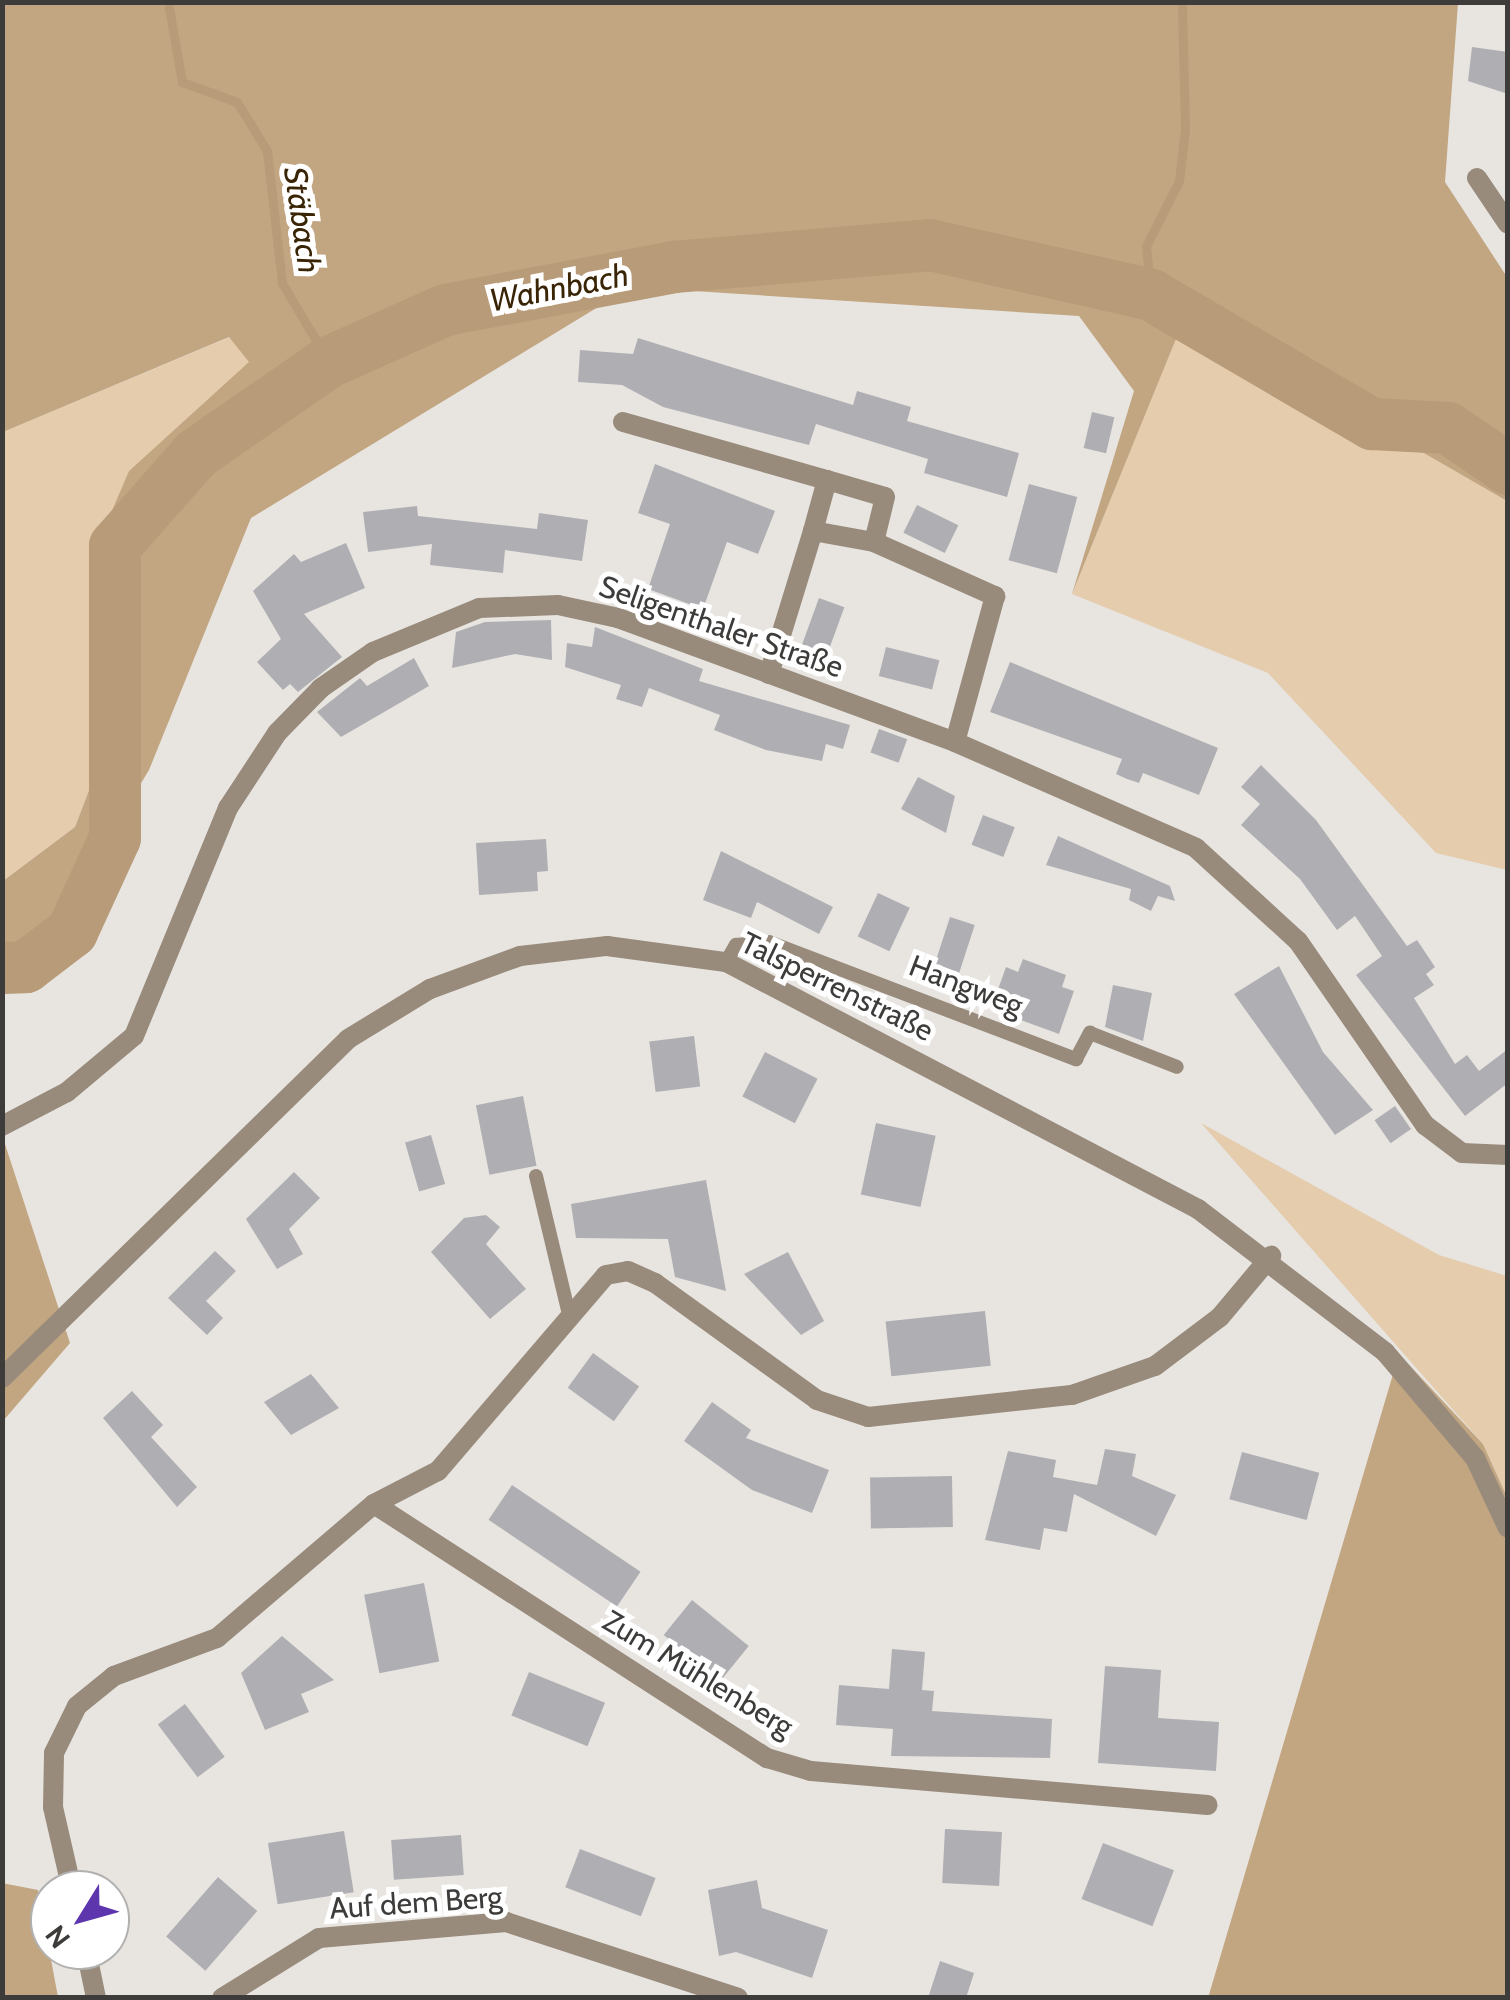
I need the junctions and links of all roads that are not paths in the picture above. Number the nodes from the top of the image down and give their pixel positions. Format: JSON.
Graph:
{"nodes":[{"id":1,"x":1477,"y":178,"type":"dead end"},
{"id":2,"x":1508,"y":224,"type":"edge"},
{"id":3,"x":623,"y":422,"type":"dead end"},
{"id":4,"x":827,"y":480,"type":"junction"},
{"id":5,"x":812,"y":530,"type":"junction"},
{"id":6,"x":874,"y":542,"type":"junction"},
{"id":7,"x":769,"y":674,"type":"junction"},
{"id":8,"x":955,"y":742,"type":"junction"},
{"id":9,"x":726,"y":962,"type":"junction"},
{"id":10,"x":1177,"y":1067,"type":"dead end"},
{"id":11,"x":2,"y":1126,"type":"edge"},
{"id":12,"x":1508,"y":1156,"type":"edge"},
{"id":13,"x":536,"y":1176,"type":"dead end"},
{"id":14,"x":1270,"y":1256,"type":"junction"},
{"id":15,"x":568,"y":1310,"type":"junction"},
{"id":16,"x":2,"y":1378,"type":"edge"},
{"id":17,"x":374,"y":1504,"type":"junction"},
{"id":18,"x":1508,"y":1528,"type":"edge"},
{"id":19,"x":1208,"y":1805,"type":"dead end"},
{"id":20,"x":67,"y":1870,"type":"edge"},
{"id":21,"x":90,"y":1970,"type":"edge"},
{"id":22,"x":96,"y":1998,"type":"edge"},
{"id":23,"x":222,"y":1998,"type":"edge"},
{"id":24,"x":738,"y":1998,"type":"edge"}],
"edges":[{"from":1,"to":2,"type":"street"},
{"from":3,"to":4,"type":"street"},
{"from":4,"to":5,"type":"street"},
{"from":4,"to":6,"type":"street"},
{"from":5,"to":6,"type":"street"},
{"from":5,"to":7,"type":"street"},
{"from":6,"to":8,"type":"street"},
{"from":7,"to":8,"type":"street","name":"Seligenthaler Straße"},
{"from":7,"to":11,"type":"street","name":"Seligenthaler Straße"},
{"from":8,"to":12,"type":"street","name":"Seligenthaler Straße"},
{"from":9,"to":10,"type":"lane","name":"Hangweg"},
{"from":9,"to":14,"type":"street","name":"Talsperrenstraße"},
{"from":9,"to":16,"type":"street","name":"Talsperrenstraße"},
{"from":13,"to":15,"type":"lane"},
{"from":14,"to":15,"type":"street"},
{"from":14,"to":18,"type":"street","name":"Talsperrenstraße"},
{"from":15,"to":17,"type":"street"},
{"from":17,"to":19,"type":"street","name":"Zum Mühlenberg"},
{"from":17,"to":20,"type":"street"},
{"from":21,"to":22,"type":"street"},
{"from":23,"to":24,"type":"street","name":"Auf dem Berg"}]}
